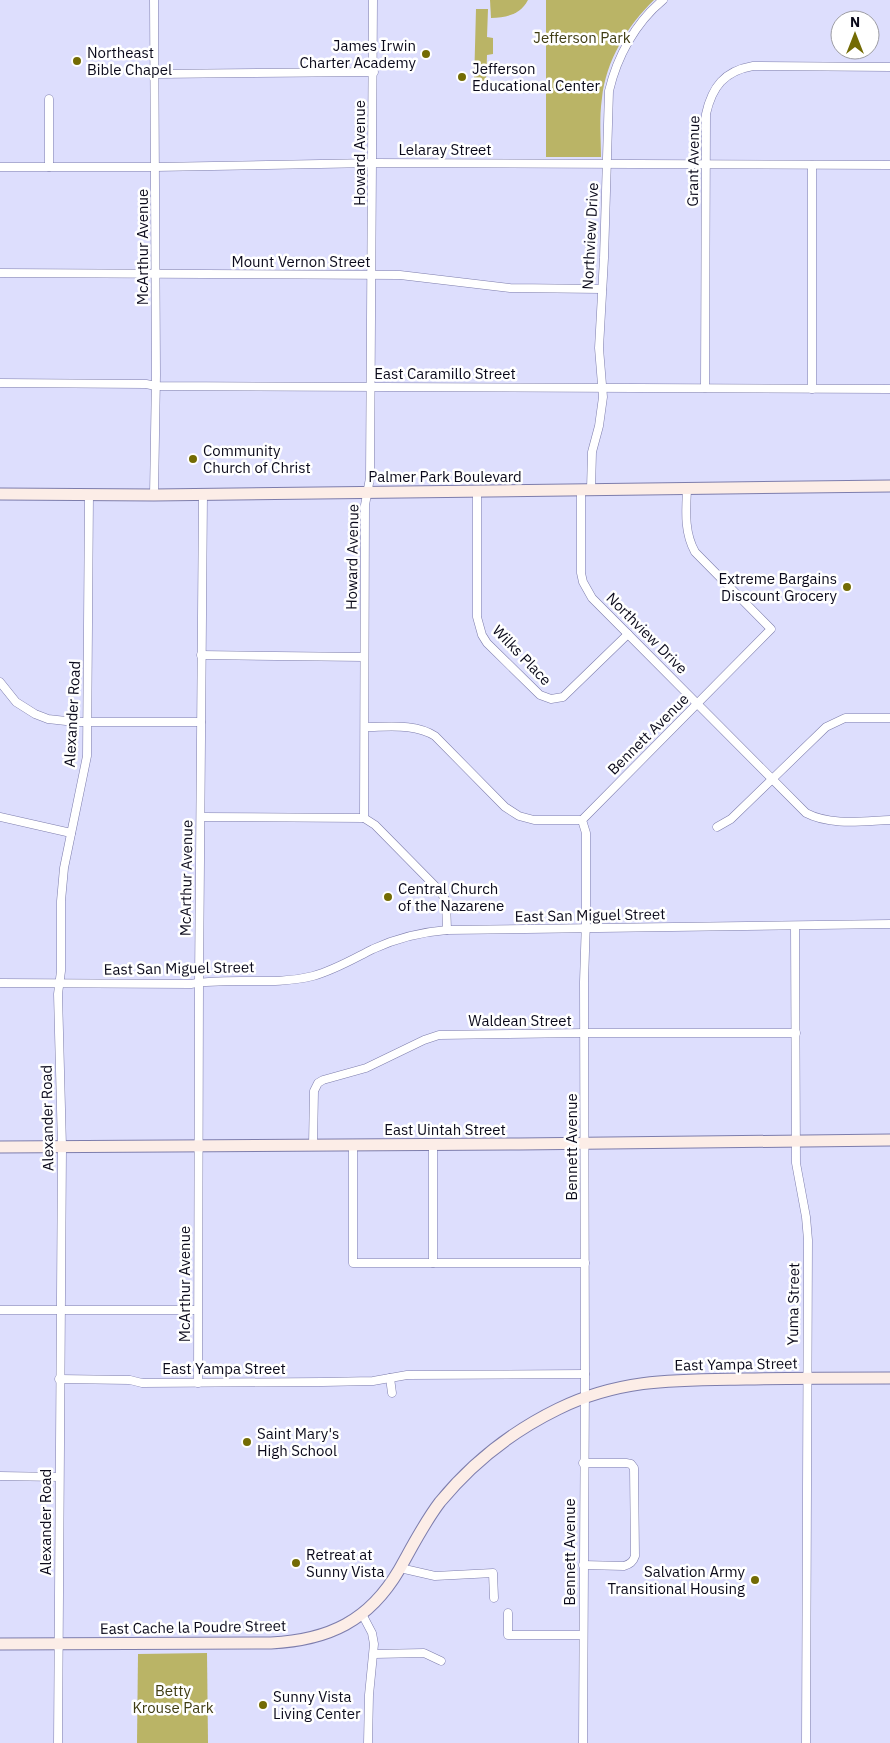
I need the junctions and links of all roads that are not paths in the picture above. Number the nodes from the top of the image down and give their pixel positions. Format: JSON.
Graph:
{"nodes":[{"id":1,"x":154,"y":0,"type":"edge"},
{"id":2,"x":373,"y":0,"type":"edge"},
{"id":3,"x":663,"y":0,"type":"edge"},
{"id":4,"x":890,"y":66,"type":"edge"},
{"id":5,"x":374,"y":72,"type":"junction"},
{"id":6,"x":154,"y":74,"type":"junction"},
{"id":7,"x":49,"y":99,"type":"dead end"},
{"id":8,"x":373,"y":163,"type":"junction"},
{"id":9,"x":607,"y":164,"type":"junction"},
{"id":10,"x":706,"y":165,"type":"junction"},
{"id":11,"x":812,"y":165,"type":"junction"},
{"id":12,"x":890,"y":165,"type":"edge"},
{"id":13,"x":0,"y":167,"type":"edge"},
{"id":14,"x":49,"y":167,"type":"junction"},
{"id":15,"x":155,"y":167,"type":"junction"},
{"id":16,"x":0,"y":273,"type":"edge"},
{"id":17,"x":156,"y":274,"type":"junction"},
{"id":18,"x":372,"y":275,"type":"junction"},
{"id":19,"x":602,"y":289,"type":"junction"},
{"id":20,"x":0,"y":383,"type":"edge"},
{"id":21,"x":156,"y":386,"type":"junction"},
{"id":22,"x":371,"y":387,"type":"junction"},
{"id":23,"x":602,"y":388,"type":"junction"},
{"id":24,"x":705,"y":388,"type":"junction"},
{"id":25,"x":812,"y":389,"type":"junction"},
{"id":26,"x":890,"y":389,"type":"edge"},
{"id":27,"x":890,"y":486,"type":"edge"},
{"id":28,"x":586,"y":489,"type":"junction"},
{"id":29,"x":687,"y":489,"type":"junction"},
{"id":30,"x":478,"y":491,"type":"junction"},
{"id":31,"x":368,"y":492,"type":"junction"},
{"id":32,"x":0,"y":494,"type":"edge"},
{"id":33,"x":89,"y":494,"type":"junction"},
{"id":34,"x":154,"y":494,"type":"junction"},
{"id":35,"x":203,"y":494,"type":"junction"},
{"id":36,"x":628,"y":634,"type":"junction"},
{"id":37,"x":202,"y":655,"type":"junction"},
{"id":38,"x":364,"y":657,"type":"junction"},
{"id":39,"x":0,"y":682,"type":"edge"},
{"id":40,"x":698,"y":704,"type":"junction"},
{"id":41,"x":890,"y":718,"type":"edge"},
{"id":42,"x":88,"y":722,"type":"junction"},
{"id":43,"x":201,"y":722,"type":"junction"},
{"id":44,"x":365,"y":728,"type":"junction"},
{"id":45,"x":771,"y":779,"type":"junction"},
{"id":46,"x":0,"y":817,"type":"edge"},
{"id":47,"x":201,"y":817,"type":"junction"},
{"id":48,"x":364,"y":818,"type":"junction"},
{"id":49,"x":582,"y":820,"type":"junction"},
{"id":50,"x":890,"y":820,"type":"edge"},
{"id":51,"x":717,"y":826,"type":"dead end"},
{"id":52,"x":70,"y":833,"type":"junction"},
{"id":53,"x":890,"y":924,"type":"edge"},
{"id":54,"x":796,"y":926,"type":"junction"},
{"id":55,"x":585,"y":929,"type":"junction"},
{"id":56,"x":447,"y":930,"type":"junction"},
{"id":57,"x":59,"y":983,"type":"junction"},
{"id":58,"x":199,"y":983,"type":"junction"},
{"id":59,"x":0,"y":984,"type":"edge"},
{"id":60,"x":584,"y":1033,"type":"junction"},
{"id":61,"x":796,"y":1033,"type":"junction"},
{"id":62,"x":890,"y":1140,"type":"edge"},
{"id":63,"x":796,"y":1141,"type":"junction"},
{"id":64,"x":584,"y":1143,"type":"junction"},
{"id":65,"x":314,"y":1145,"type":"junction"},
{"id":66,"x":353,"y":1145,"type":"junction"},
{"id":67,"x":433,"y":1145,"type":"junction"},
{"id":68,"x":199,"y":1146,"type":"junction"},
{"id":69,"x":0,"y":1147,"type":"edge"},
{"id":70,"x":62,"y":1147,"type":"junction"},
{"id":71,"x":433,"y":1263,"type":"junction"},
{"id":72,"x":585,"y":1263,"type":"junction"},
{"id":73,"x":0,"y":1310,"type":"edge"},
{"id":74,"x":60,"y":1310,"type":"junction"},
{"id":75,"x":197,"y":1310,"type":"junction"},
{"id":76,"x":585,"y":1374,"type":"junction"},
{"id":77,"x":390,"y":1378,"type":"junction"},
{"id":78,"x":806,"y":1378,"type":"junction"},
{"id":79,"x":890,"y":1378,"type":"edge"},
{"id":80,"x":59,"y":1379,"type":"junction"},
{"id":81,"x":198,"y":1383,"type":"junction"},
{"id":82,"x":392,"y":1393,"type":"dead end"},
{"id":83,"x":584,"y":1397,"type":"junction"},
{"id":84,"x":583,"y":1463,"type":"junction"},
{"id":85,"x":0,"y":1476,"type":"edge"},
{"id":86,"x":59,"y":1477,"type":"junction"},
{"id":87,"x":583,"y":1565,"type":"junction"},
{"id":88,"x":400,"y":1568,"type":"junction"},
{"id":89,"x":494,"y":1598,"type":"dead end"},
{"id":90,"x":508,"y":1612,"type":"dead end"},
{"id":91,"x":362,"y":1614,"type":"junction"},
{"id":92,"x":582,"y":1635,"type":"junction"},
{"id":93,"x":0,"y":1644,"type":"edge"},
{"id":94,"x":58,"y":1644,"type":"junction"},
{"id":95,"x":374,"y":1654,"type":"junction"},
{"id":96,"x":441,"y":1661,"type":"dead end"},
{"id":97,"x":58,"y":1743,"type":"edge"},
{"id":98,"x":368,"y":1743,"type":"edge"},
{"id":99,"x":583,"y":1743,"type":"edge"},
{"id":100,"x":806,"y":1743,"type":"edge"}],
"edges":[{"from":1,"to":6,"type":"street","name":"McArthur Avenue"},
{"from":2,"to":5,"type":"street","name":"Howard Avenue"},
{"from":3,"to":9,"type":"street","name":"Northview Drive"},
{"from":4,"to":10,"type":"street","name":"Grant Avenue"},
{"from":5,"to":6,"type":"street"},
{"from":5,"to":8,"type":"street","name":"Howard Avenue"},
{"from":6,"to":15,"type":"street","name":"McArthur Avenue"},
{"from":7,"to":14,"type":"street"},
{"from":8,"to":9,"type":"street","name":"Lelaray Street"},
{"from":8,"to":15,"type":"street","name":"Lelaray Street"},
{"from":8,"to":18,"type":"street","name":"Howard Avenue"},
{"from":9,"to":10,"type":"street","name":"Lelaray Street"},
{"from":9,"to":19,"type":"street","name":"Northview Drive"},
{"from":10,"to":11,"type":"street","name":"Lelaray Street"},
{"from":10,"to":24,"type":"street","name":"Grant Avenue"},
{"from":11,"to":12,"type":"street","name":"Lelaray Street"},
{"from":11,"to":25,"type":"street"},
{"from":13,"to":14,"type":"street","name":"Lelaray Street"},
{"from":14,"to":15,"type":"street","name":"Lelaray Street"},
{"from":15,"to":17,"type":"street","name":"McArthur Avenue"},
{"from":16,"to":17,"type":"street","name":"Mount Vernon Street"},
{"from":17,"to":18,"type":"street","name":"Mount Vernon Street"},
{"from":17,"to":21,"type":"street","name":"McArthur Avenue"},
{"from":18,"to":19,"type":"street","name":"Mount Vernon Street"},
{"from":18,"to":22,"type":"street","name":"Howard Avenue"},
{"from":19,"to":23,"type":"street","name":"Northview Drive"},
{"from":20,"to":21,"type":"street","name":"East Caramillo Street"},
{"from":21,"to":22,"type":"street","name":"East Caramillo Street"},
{"from":21,"to":34,"type":"street","name":"McArthur Avenue"},
{"from":22,"to":23,"type":"street","name":"East Caramillo Street"},
{"from":22,"to":31,"type":"street","name":"Howard Avenue"},
{"from":23,"to":24,"type":"street","name":"East Caramillo Street"},
{"from":23,"to":28,"type":"street","name":"Northview Drive"},
{"from":24,"to":25,"type":"street","name":"East Caramillo Street"},
{"from":25,"to":26,"type":"street","name":"East Caramillo Street"},
{"from":27,"to":29,"type":"main road","name":"Palmer Park Boulevard"},
{"from":28,"to":29,"type":"main road","name":"Palmer Park Boulevard"},
{"from":28,"to":30,"type":"main road","name":"Palmer Park Boulevard"},
{"from":28,"to":36,"type":"street","name":"Northview Drive"},
{"from":29,"to":40,"type":"street","name":"Bennett Avenue"},
{"from":30,"to":31,"type":"main road","name":"Palmer Park Boulevard"},
{"from":30,"to":36,"type":"street","name":"Wilks Place"},
{"from":31,"to":35,"type":"main road","name":"Palmer Park Boulevard"},
{"from":31,"to":38,"type":"street","name":"Howard Avenue"},
{"from":32,"to":33,"type":"main road","name":"Palmer Park Boulevard"},
{"from":33,"to":34,"type":"main road","name":"Palmer Park Boulevard"},
{"from":33,"to":42,"type":"street","name":"Alexander Road"},
{"from":34,"to":35,"type":"main road","name":"Palmer Park Boulevard"},
{"from":35,"to":37,"type":"street","name":"McArthur Avenue"},
{"from":36,"to":40,"type":"street","name":"Northview Drive"},
{"from":37,"to":38,"type":"street"},
{"from":37,"to":43,"type":"street","name":"McArthur Avenue"},
{"from":38,"to":44,"type":"street","name":"Howard Avenue"},
{"from":39,"to":42,"type":"street"},
{"from":40,"to":45,"type":"street","name":"Northview Drive"},
{"from":40,"to":49,"type":"street","name":"Bennett Avenue"},
{"from":41,"to":45,"type":"street"},
{"from":42,"to":43,"type":"street"},
{"from":42,"to":52,"type":"street","name":"Alexander Road"},
{"from":43,"to":47,"type":"street","name":"McArthur Avenue"},
{"from":44,"to":48,"type":"street","name":"Howard Avenue"},
{"from":44,"to":49,"type":"street"},
{"from":45,"to":50,"type":"street","name":"Northview Drive"},
{"from":45,"to":51,"type":"street"},
{"from":46,"to":52,"type":"street"},
{"from":47,"to":48,"type":"street"},
{"from":47,"to":58,"type":"street","name":"McArthur Avenue"},
{"from":48,"to":56,"type":"street"},
{"from":49,"to":55,"type":"street","name":"Bennett Avenue"},
{"from":52,"to":57,"type":"street","name":"Alexander Road"},
{"from":53,"to":54,"type":"street","name":"East San Miguel Street"},
{"from":54,"to":55,"type":"street","name":"East San Miguel Street"},
{"from":54,"to":61,"type":"street","name":"Yuma Street"},
{"from":55,"to":56,"type":"street","name":"East San Miguel Street"},
{"from":55,"to":60,"type":"street","name":"Bennett Avenue"},
{"from":56,"to":58,"type":"street","name":"East San Miguel Street"},
{"from":57,"to":58,"type":"street","name":"East San Miguel Street"},
{"from":57,"to":59,"type":"street","name":"East San Miguel Street"},
{"from":57,"to":70,"type":"street","name":"Alexander Road"},
{"from":58,"to":68,"type":"street","name":"McArthur Avenue"},
{"from":60,"to":61,"type":"street","name":"Waldean Street"},
{"from":60,"to":64,"type":"street","name":"Bennett Avenue"},
{"from":60,"to":65,"type":"street","name":"Waldean Street"},
{"from":61,"to":63,"type":"street","name":"Yuma Street"},
{"from":62,"to":63,"type":"main road","name":"East Uintah Street"},
{"from":63,"to":64,"type":"main road","name":"East Uintah Street"},
{"from":63,"to":78,"type":"street","name":"Yuma Street"},
{"from":64,"to":67,"type":"main road","name":"East Uintah Street"},
{"from":64,"to":72,"type":"street","name":"Bennett Avenue"},
{"from":65,"to":66,"type":"main road","name":"East Uintah Street"},
{"from":65,"to":68,"type":"main road","name":"East Uintah Street"},
{"from":66,"to":67,"type":"main road","name":"East Uintah Street"},
{"from":66,"to":71,"type":"street"},
{"from":67,"to":71,"type":"street"},
{"from":68,"to":70,"type":"main road","name":"East Uintah Street"},
{"from":68,"to":75,"type":"street","name":"McArthur Avenue"},
{"from":69,"to":70,"type":"main road","name":"East Uintah Street"},
{"from":70,"to":74,"type":"street","name":"Alexander Road"},
{"from":71,"to":72,"type":"street"},
{"from":72,"to":76,"type":"street","name":"Bennett Avenue"},
{"from":73,"to":74,"type":"street"},
{"from":74,"to":75,"type":"street"},
{"from":74,"to":80,"type":"street","name":"Alexander Road"},
{"from":75,"to":81,"type":"street","name":"McArthur Avenue"},
{"from":76,"to":77,"type":"street","name":"East Yampa Street"},
{"from":76,"to":83,"type":"street","name":"Bennett Avenue"},
{"from":77,"to":81,"type":"street","name":"East Yampa Street"},
{"from":77,"to":82,"type":"street"},
{"from":78,"to":79,"type":"main road","name":"East Yampa Street"},
{"from":78,"to":83,"type":"main road","name":"East Yampa Street"},
{"from":78,"to":100,"type":"street","name":"Yuma Street"},
{"from":80,"to":81,"type":"street","name":"East Yampa Street"},
{"from":80,"to":86,"type":"street","name":"Alexander Road"},
{"from":83,"to":84,"type":"street","name":"Bennett Avenue"},
{"from":83,"to":88,"type":"main road","name":"East Cache la Poudre Street"},
{"from":84,"to":87,"type":"street","name":"Bennett Avenue"},
{"from":84,"to":87,"type":"street"},
{"from":85,"to":86,"type":"street"},
{"from":86,"to":94,"type":"street","name":"Alexander Road"},
{"from":87,"to":92,"type":"street","name":"Bennett Avenue"},
{"from":88,"to":89,"type":"street"},
{"from":88,"to":91,"type":"main road","name":"East Cache la Poudre Street"},
{"from":90,"to":92,"type":"street"},
{"from":91,"to":94,"type":"main road","name":"East Cache la Poudre Street"},
{"from":91,"to":95,"type":"street"},
{"from":92,"to":99,"type":"street","name":"Bennett Avenue"},
{"from":93,"to":94,"type":"main road","name":"East Cache la Poudre Street"},
{"from":94,"to":97,"type":"street","name":"Alexander Road"},
{"from":95,"to":96,"type":"street"},
{"from":95,"to":98,"type":"street"}]}
